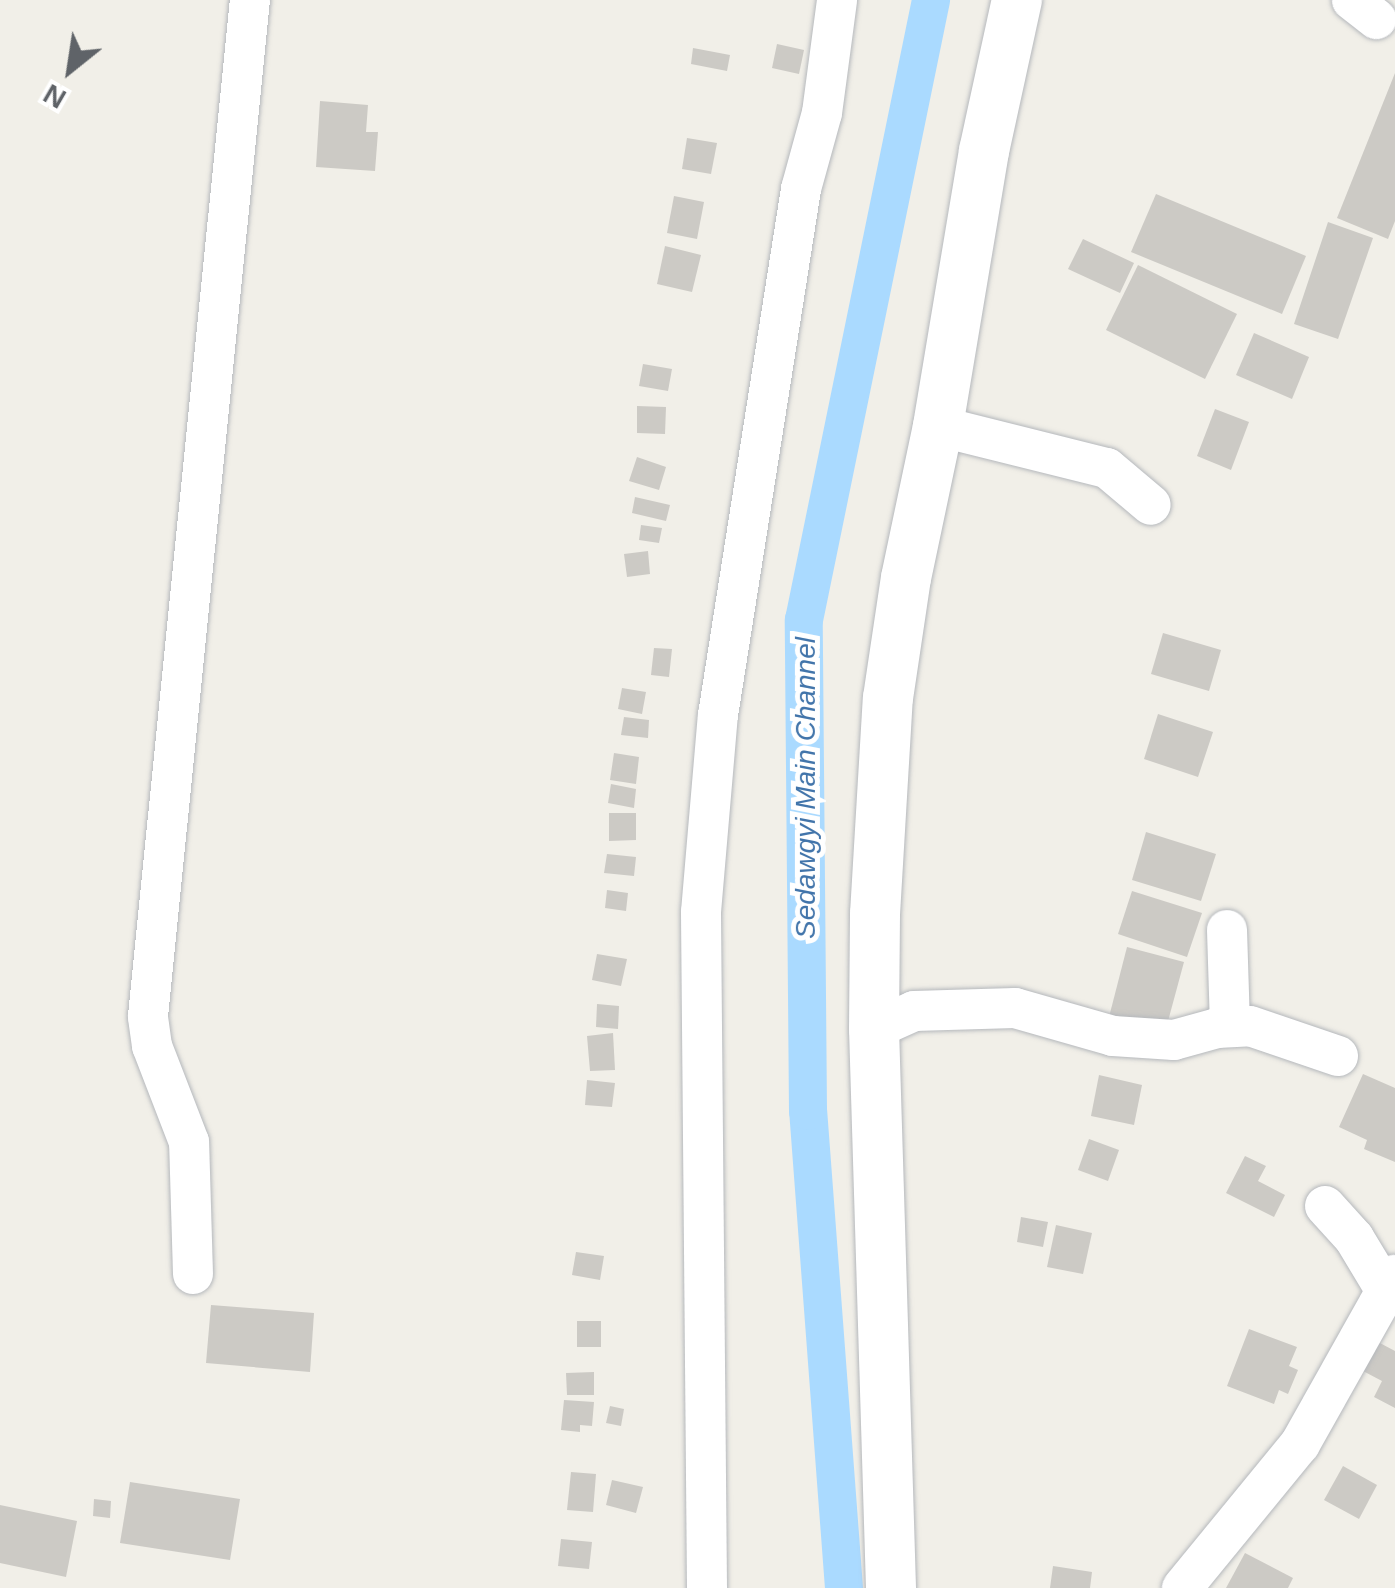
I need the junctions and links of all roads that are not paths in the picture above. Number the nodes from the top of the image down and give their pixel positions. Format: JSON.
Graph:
{"nodes":[{"id":1,"x":250,"y":0,"type":"edge"},
{"id":2,"x":837,"y":0,"type":"edge"},
{"id":3,"x":1017,"y":0,"type":"edge"},
{"id":4,"x":938,"y":426,"type":"junction"},
{"id":5,"x":1150,"y":505,"type":"dead end"},
{"id":6,"x":1227,"y":930,"type":"dead end"},
{"id":7,"x":1230,"y":1026,"type":"junction"},
{"id":8,"x":874,"y":1029,"type":"junction"},
{"id":9,"x":1338,"y":1056,"type":"dead end"},
{"id":10,"x":1325,"y":1206,"type":"dead end"},
{"id":11,"x":193,"y":1274,"type":"dead end"},
{"id":12,"x":1390,"y":1283,"type":"edge"},
{"id":13,"x":707,"y":1588,"type":"edge"},
{"id":14,"x":891,"y":1588,"type":"edge"},
{"id":15,"x":1182,"y":1588,"type":"edge"}],
"edges":[{"from":1,"to":11,"type":"street"},
{"from":2,"to":13,"type":"street"},
{"from":3,"to":4,"type":"street"},
{"from":4,"to":5,"type":"street"},
{"from":4,"to":8,"type":"street"},
{"from":6,"to":7,"type":"street"},
{"from":7,"to":8,"type":"street"},
{"from":7,"to":9,"type":"street"},
{"from":8,"to":14,"type":"street"},
{"from":10,"to":12,"type":"street"},
{"from":12,"to":15,"type":"street"}]}
